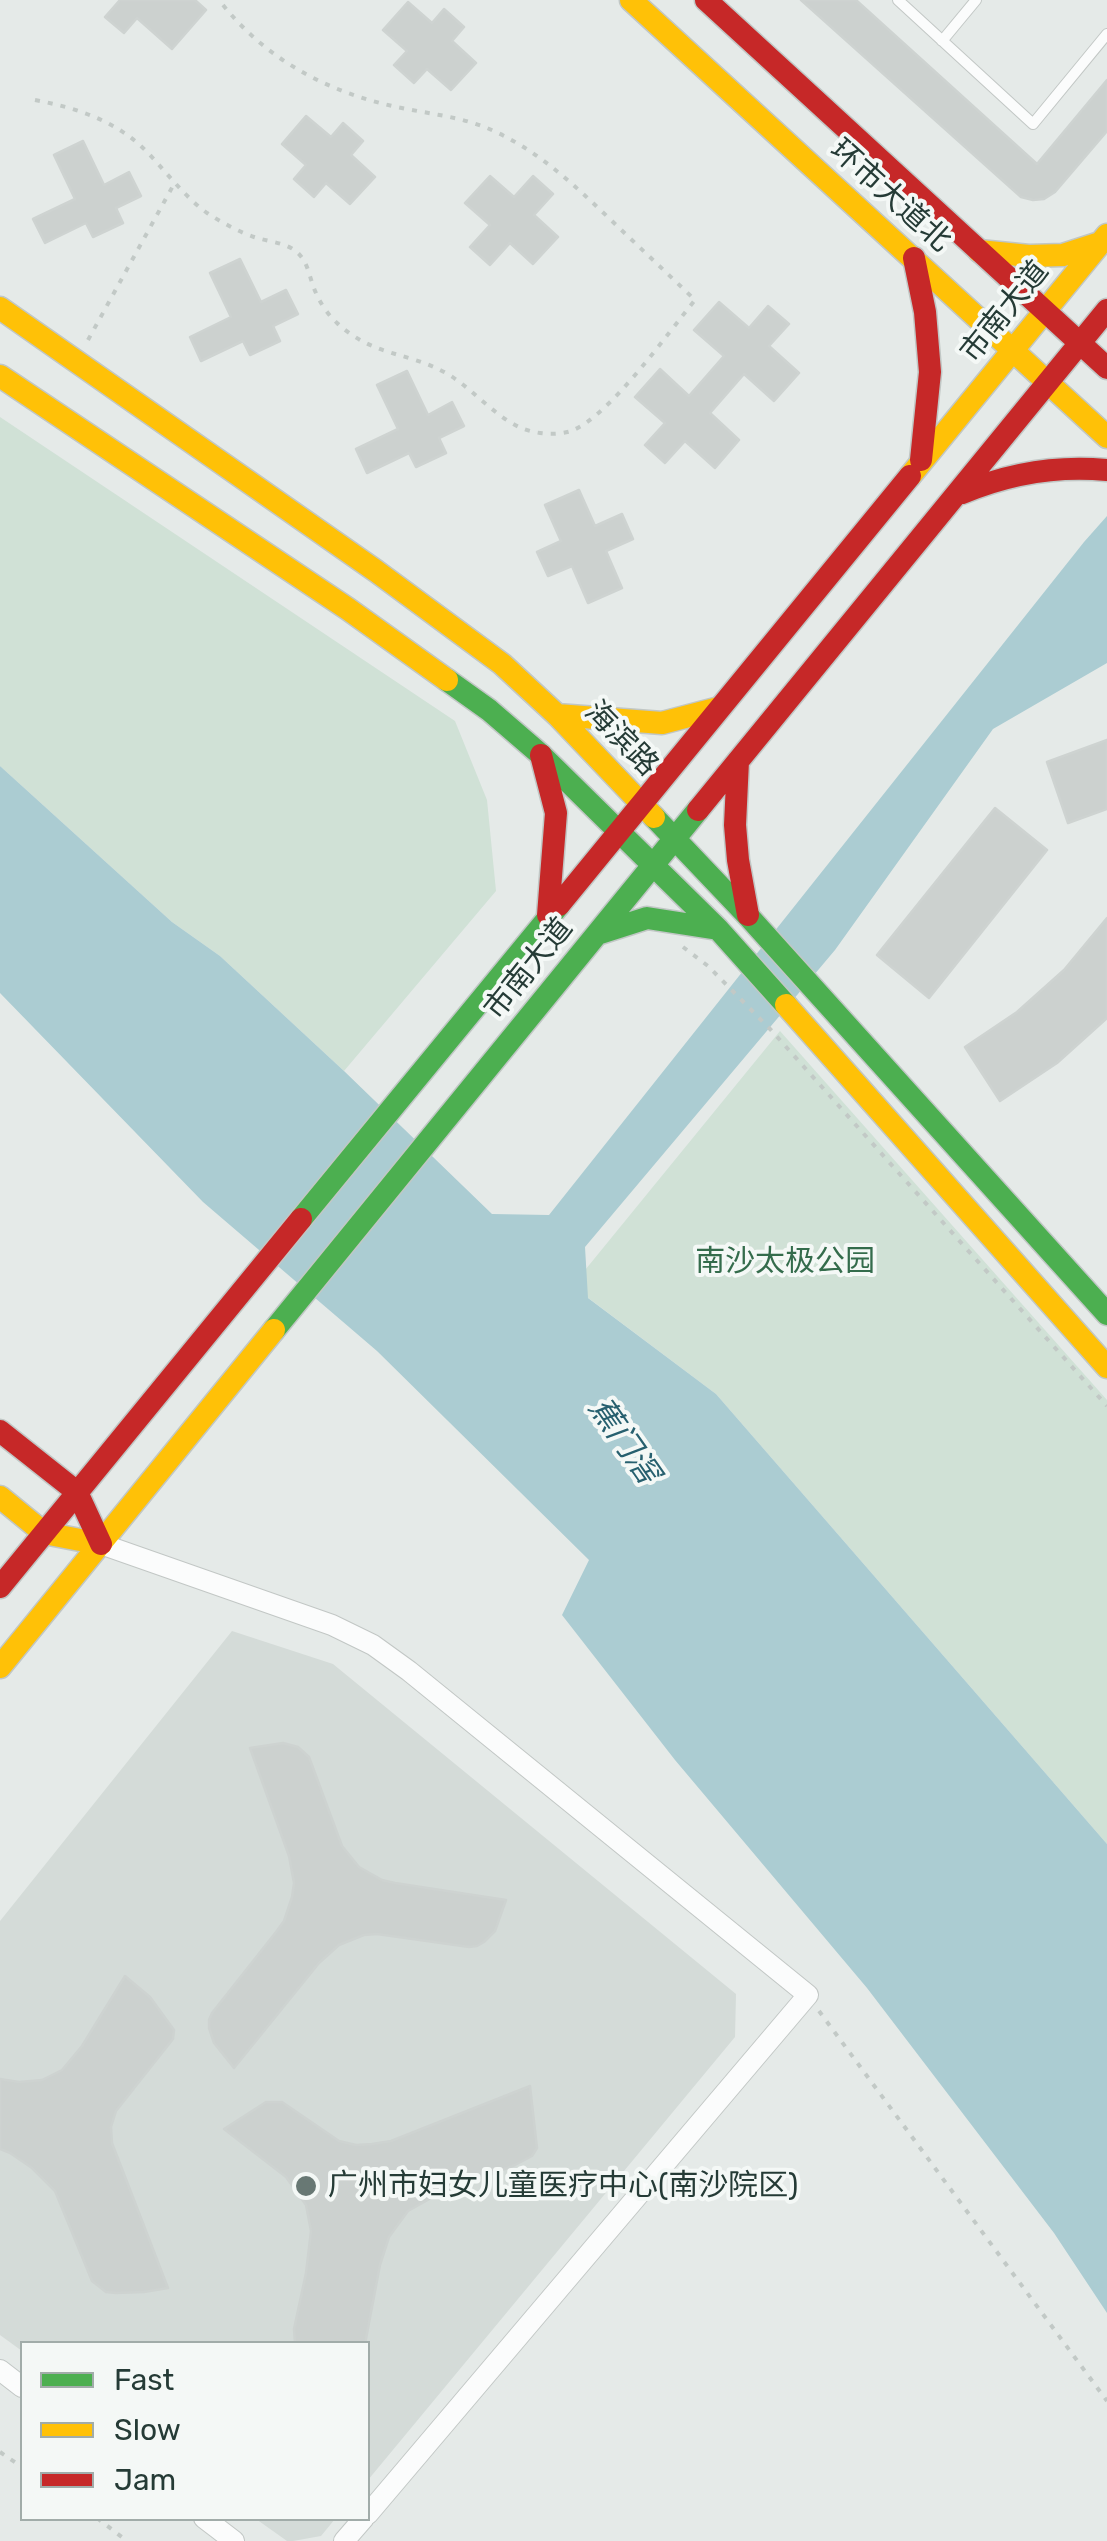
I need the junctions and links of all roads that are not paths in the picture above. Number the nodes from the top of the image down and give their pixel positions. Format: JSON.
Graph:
{"nodes":[{"id":1,"x":631,"y":0,"type":"edge"},
{"id":2,"x":706,"y":0,"type":"edge"},
{"id":3,"x":898,"y":0,"type":"edge"},
{"id":4,"x":976,"y":0,"type":"edge"},
{"id":5,"x":1107,"y":34,"type":"edge"},
{"id":6,"x":942,"y":41,"type":"junction"},
{"id":7,"x":1104,"y":239,"type":"edge"},
{"id":8,"x":979,"y":251,"type":"junction"},
{"id":9,"x":914,"y":258,"type":"junction"},
{"id":10,"x":0,"y":308,"type":"edge"},
{"id":11,"x":1107,"y":310,"type":"edge"},
{"id":12,"x":1044,"y":312,"type":"junction"},
{"id":13,"x":1080,"y":344,"type":"junction"},
{"id":14,"x":1013,"y":349,"type":"junction"},
{"id":15,"x":1107,"y":368,"type":"edge"},
{"id":16,"x":0,"y":376,"type":"edge"},
{"id":17,"x":1048,"y":382,"type":"junction"},
{"id":18,"x":1107,"y":437,"type":"edge"},
{"id":19,"x":920,"y":462,"type":"junction"},
{"id":20,"x":1107,"y":470,"type":"edge"},
{"id":21,"x":956,"y":495,"type":"junction"},
{"id":22,"x":719,"y":708,"type":"junction"},
{"id":23,"x":558,"y":715,"type":"junction"},
{"id":24,"x":540,"y":754,"type":"junction"},
{"id":25,"x":738,"y":761,"type":"junction"},
{"id":26,"x":641,"y":803,"type":"junction"},
{"id":27,"x":618,"y":830,"type":"junction"},
{"id":28,"x":674,"y":839,"type":"junction"},
{"id":29,"x":653,"y":864,"type":"junction"},
{"id":30,"x":548,"y":916,"type":"junction"},
{"id":31,"x":749,"y":917,"type":"junction"},
{"id":32,"x":718,"y":928,"type":"junction"},
{"id":33,"x":596,"y":934,"type":"junction"},
{"id":34,"x":1107,"y":1314,"type":"edge"},
{"id":35,"x":1107,"y":1367,"type":"edge"},
{"id":36,"x":0,"y":1431,"type":"edge"},
{"id":37,"x":78,"y":1492,"type":"junction"},
{"id":38,"x":0,"y":1497,"type":"edge"},
{"id":39,"x":44,"y":1533,"type":"junction"},
{"id":40,"x":101,"y":1544,"type":"junction"},
{"id":41,"x":0,"y":1588,"type":"edge"},
{"id":42,"x":0,"y":1667,"type":"edge"},
{"id":43,"x":0,"y":2370,"type":"edge"},
{"id":44,"x":20,"y":2385,"type":"edge"},
{"id":45,"x":370,"y":2511,"type":"edge"},
{"id":46,"x":208,"y":2521,"type":"edge"},
{"id":47,"x":362,"y":2521,"type":"edge"},
{"id":48,"x":234,"y":2541,"type":"edge"},
{"id":49,"x":344,"y":2541,"type":"edge"}],
"edges":[{"from":1,"to":9,"type":"main road","name":"环市大道北"},
{"from":2,"to":8,"type":"main road","name":"环市大道北"},
{"from":3,"to":6,"type":"lane"},
{"from":4,"to":6,"type":"lane"},
{"from":5,"to":6,"type":"lane"},
{"from":7,"to":8,"type":"main road"},
{"from":7,"to":12,"type":"main road","name":"市南大道"},
{"from":8,"to":12,"type":"main road","name":"环市大道北"},
{"from":9,"to":14,"type":"main road","name":"环市大道北"},
{"from":9,"to":19,"type":"main road"},
{"from":10,"to":23,"type":"main road","name":"海滨路"},
{"from":11,"to":13,"type":"main road","name":"市南大道"},
{"from":12,"to":13,"type":"main road","name":"环市大道北"},
{"from":12,"to":14,"type":"main road","name":"市南大道"},
{"from":13,"to":15,"type":"main road","name":"环市大道北"},
{"from":13,"to":17,"type":"main road","name":"市南大道"},
{"from":14,"to":17,"type":"main road","name":"环市大道北"},
{"from":14,"to":19,"type":"main road","name":"市南大道"},
{"from":16,"to":24,"type":"main road"},
{"from":17,"to":18,"type":"main road","name":"环市大道北"},
{"from":17,"to":21,"type":"main road","name":"市南大道"},
{"from":19,"to":22,"type":"main road","name":"市南大道"},
{"from":20,"to":21,"type":"main road"},
{"from":21,"to":25,"type":"main road","name":"市南大道"},
{"from":22,"to":23,"type":"main road"},
{"from":22,"to":26,"type":"main road","name":"市南大道"},
{"from":23,"to":26,"type":"main road","name":"海滨路"},
{"from":24,"to":27,"type":"main road"},
{"from":24,"to":30,"type":"main road"},
{"from":25,"to":28,"type":"main road","name":"市南大道"},
{"from":25,"to":31,"type":"main road"},
{"from":26,"to":27,"type":"main road","name":"市南大道"},
{"from":26,"to":28,"type":"main road","name":"海滨路"},
{"from":27,"to":29,"type":"main road"},
{"from":27,"to":30,"type":"main road","name":"市南大道"},
{"from":28,"to":29,"type":"main road","name":"市南大道"},
{"from":28,"to":31,"type":"main road","name":"海滨路"},
{"from":29,"to":32,"type":"main road"},
{"from":29,"to":33,"type":"main road","name":"市南大道"},
{"from":30,"to":37,"type":"main road","name":"市南大道"},
{"from":31,"to":34,"type":"main road","name":"海滨路"},
{"from":32,"to":33,"type":"main road"},
{"from":32,"to":35,"type":"main road"},
{"from":33,"to":40,"type":"main road","name":"市南大道"},
{"from":36,"to":37,"type":"main road"},
{"from":37,"to":39,"type":"main road","name":"市南大道"},
{"from":37,"to":40,"type":"main road"},
{"from":38,"to":39,"type":"main road"},
{"from":39,"to":40,"type":"main road"},
{"from":39,"to":41,"type":"main road","name":"市南大道"},
{"from":40,"to":42,"type":"main road","name":"市南大道"},
{"from":40,"to":45,"type":"street"},
{"from":43,"to":44,"type":"street"},
{"from":46,"to":48,"type":"street"},
{"from":47,"to":49,"type":"street"}]}
